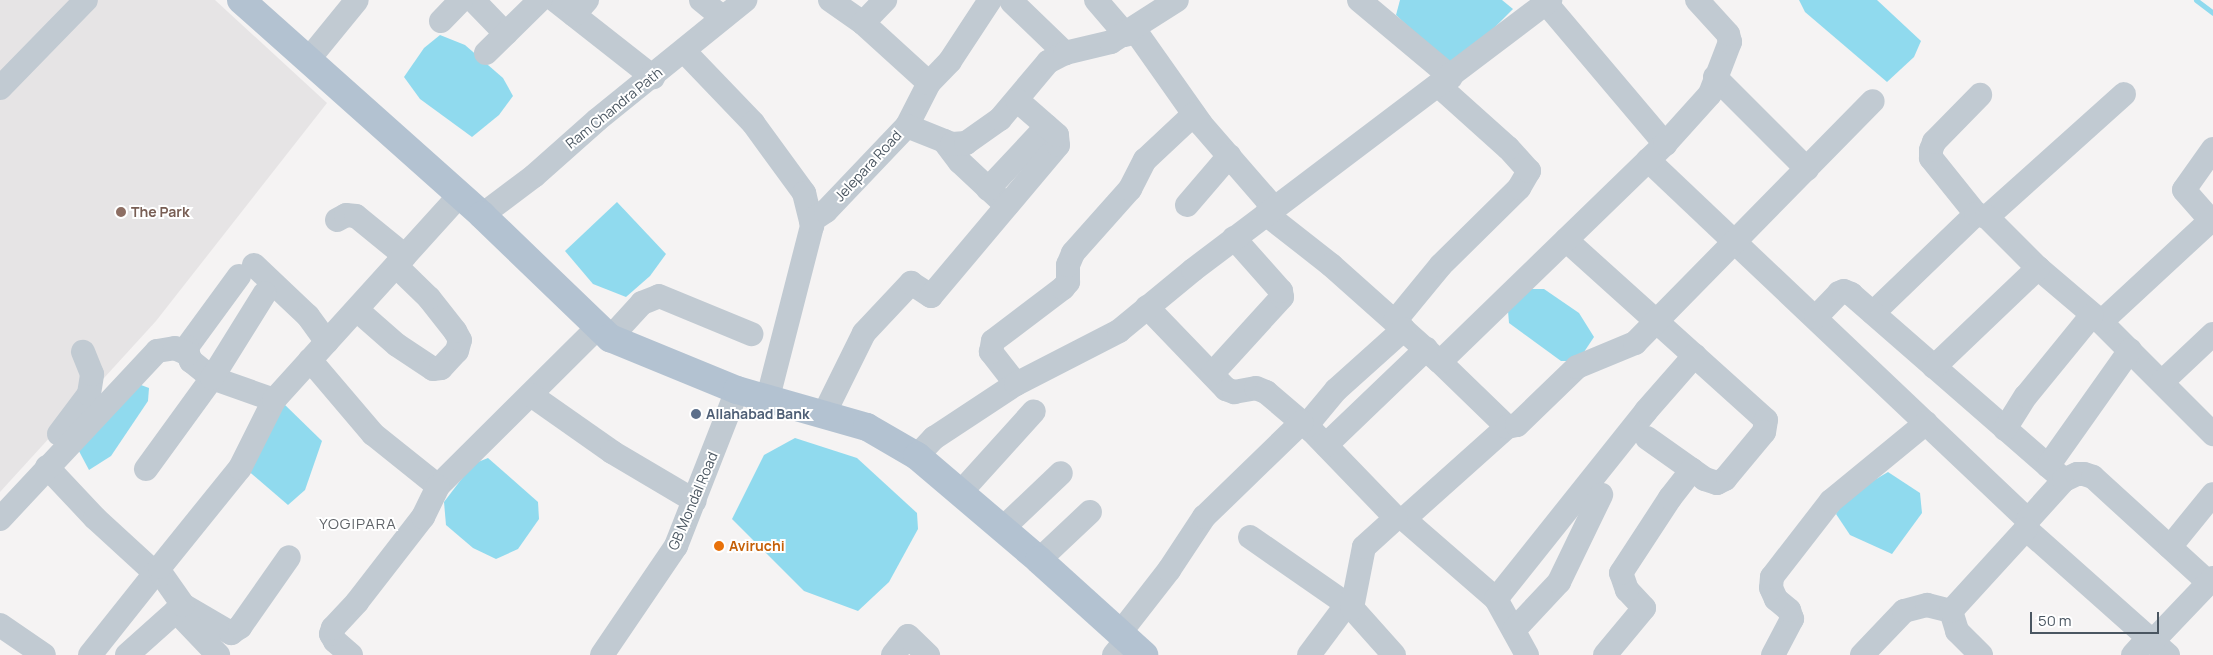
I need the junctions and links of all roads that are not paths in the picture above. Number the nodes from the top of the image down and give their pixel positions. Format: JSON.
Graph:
{"nodes":[{"id":1,"x":86,"y":0,"type":"edge"},
{"id":2,"x":241,"y":0,"type":"edge"},
{"id":3,"x":357,"y":0,"type":"edge"},
{"id":4,"x":462,"y":0,"type":"edge"},
{"id":5,"x":473,"y":0,"type":"edge"},
{"id":6,"x":540,"y":0,"type":"edge"},
{"id":7,"x":555,"y":0,"type":"edge"},
{"id":8,"x":701,"y":0,"type":"edge"},
{"id":9,"x":745,"y":0,"type":"edge"},
{"id":10,"x":830,"y":0,"type":"edge"},
{"id":11,"x":885,"y":0,"type":"edge"},
{"id":12,"x":1009,"y":0,"type":"edge"},
{"id":13,"x":1096,"y":0,"type":"edge"},
{"id":14,"x":1359,"y":0,"type":"edge"},
{"id":15,"x":1697,"y":0,"type":"edge"},
{"id":16,"x":1174,"y":1,"type":"edge"},
{"id":17,"x":1548,"y":2,"type":"edge"},
{"id":18,"x":580,"y":8,"type":"edge"},
{"id":19,"x":723,"y":18,"type":"junction"},
{"id":20,"x":441,"y":21,"type":"dead end"},
{"id":21,"x":863,"y":23,"type":"junction"},
{"id":22,"x":1130,"y":32,"type":"junction"},
{"id":23,"x":506,"y":34,"type":"junction"},
{"id":24,"x":684,"y":52,"type":"junction"},
{"id":25,"x":486,"y":53,"type":"dead end"},
{"id":26,"x":1065,"y":53,"type":"junction"},
{"id":27,"x":308,"y":60,"type":"junction"},
{"id":28,"x":653,"y":77,"type":"junction"},
{"id":29,"x":1715,"y":77,"type":"junction"},
{"id":30,"x":1445,"y":81,"type":"junction"},
{"id":31,"x":929,"y":83,"type":"junction"},
{"id":32,"x":0,"y":88,"type":"edge"},
{"id":33,"x":2124,"y":94,"type":"dead end"},
{"id":34,"x":1980,"y":95,"type":"dead end"},
{"id":35,"x":1018,"y":101,"type":"junction"},
{"id":36,"x":1873,"y":101,"type":"dead end"},
{"id":37,"x":1194,"y":114,"type":"junction"},
{"id":38,"x":907,"y":126,"type":"junction"},
{"id":39,"x":1047,"y":126,"type":"junction"},
{"id":40,"x":944,"y":140,"type":"junction"},
{"id":41,"x":2213,"y":149,"type":"edge"},
{"id":42,"x":1657,"y":152,"type":"junction"},
{"id":43,"x":1229,"y":156,"type":"junction"},
{"id":44,"x":1807,"y":169,"type":"junction"},
{"id":45,"x":988,"y":189,"type":"junction"},
{"id":46,"x":460,"y":196,"type":"junction"},
{"id":47,"x":1187,"y":205,"type":"dead end"},
{"id":48,"x":1007,"y":206,"type":"junction"},
{"id":49,"x":1270,"y":211,"type":"junction"},
{"id":50,"x":482,"y":215,"type":"junction"},
{"id":51,"x":1981,"y":215,"type":"junction"},
{"id":52,"x":337,"y":220,"type":"dead end"},
{"id":53,"x":811,"y":220,"type":"junction"},
{"id":54,"x":2212,"y":221,"type":"edge"},
{"id":55,"x":1234,"y":238,"type":"junction"},
{"id":56,"x":1566,"y":240,"type":"junction"},
{"id":57,"x":1736,"y":242,"type":"junction"},
{"id":58,"x":401,"y":261,"type":"junction"},
{"id":59,"x":2038,"y":268,"type":"junction"},
{"id":60,"x":264,"y":293,"type":"dead end"},
{"id":61,"x":1147,"y":308,"type":"junction"},
{"id":62,"x":356,"y":310,"type":"junction"},
{"id":63,"x":1873,"y":314,"type":"junction"},
{"id":64,"x":1816,"y":317,"type":"junction"},
{"id":65,"x":2096,"y":318,"type":"junction"},
{"id":66,"x":1653,"y":322,"type":"junction"},
{"id":67,"x":1399,"y":325,"type":"junction"},
{"id":68,"x":604,"y":333,"type":"junction"},
{"id":69,"x":751,"y":334,"type":"dead end"},
{"id":70,"x":2213,"y":334,"type":"edge"},
{"id":71,"x":327,"y":342,"type":"junction"},
{"id":72,"x":2130,"y":350,"type":"junction"},
{"id":73,"x":84,"y":352,"type":"dead end"},
{"id":74,"x":188,"y":354,"type":"junction"},
{"id":75,"x":1433,"y":355,"type":"junction"},
{"id":76,"x":1694,"y":355,"type":"junction"},
{"id":77,"x":310,"y":360,"type":"junction"},
{"id":78,"x":1934,"y":367,"type":"junction"},
{"id":79,"x":1212,"y":374,"type":"junction"},
{"id":80,"x":212,"y":378,"type":"junction"},
{"id":81,"x":2162,"y":382,"type":"junction"},
{"id":82,"x":1016,"y":384,"type":"junction"},
{"id":83,"x":737,"y":390,"type":"junction"},
{"id":84,"x":530,"y":394,"type":"junction"},
{"id":85,"x":768,"y":397,"type":"junction"},
{"id":86,"x":274,"y":400,"type":"junction"},
{"id":87,"x":1034,"y":411,"type":"dead end"},
{"id":88,"x":824,"y":414,"type":"junction"},
{"id":89,"x":1926,"y":423,"type":"junction"},
{"id":90,"x":1304,"y":424,"type":"junction"},
{"id":91,"x":1507,"y":427,"type":"junction"},
{"id":92,"x":2005,"y":429,"type":"junction"},
{"id":93,"x":2213,"y":434,"type":"edge"},
{"id":94,"x":1647,"y":438,"type":"dead end"},
{"id":95,"x":1326,"y":445,"type":"junction"},
{"id":96,"x":916,"y":456,"type":"junction"},
{"id":97,"x":47,"y":467,"type":"junction"},
{"id":98,"x":146,"y":469,"type":"dead end"},
{"id":99,"x":1692,"y":470,"type":"junction"},
{"id":100,"x":1061,"y":473,"type":"dead end"},
{"id":101,"x":2056,"y":473,"type":"junction"},
{"id":102,"x":438,"y":486,"type":"junction"},
{"id":103,"x":960,"y":493,"type":"junction"},
{"id":104,"x":2213,"y":494,"type":"edge"},
{"id":105,"x":1600,"y":495,"type":"dead end"},
{"id":106,"x":0,"y":501,"type":"edge"},
{"id":107,"x":696,"y":501,"type":"junction"},
{"id":108,"x":1090,"y":512,"type":"dead end"},
{"id":109,"x":1400,"y":518,"type":"junction"},
{"id":110,"x":0,"y":519,"type":"edge"},
{"id":111,"x":2027,"y":524,"type":"junction"},
{"id":112,"x":1002,"y":529,"type":"junction"},
{"id":113,"x":1250,"y":537,"type":"dead end"},
{"id":114,"x":2170,"y":547,"type":"junction"},
{"id":115,"x":289,"y":557,"type":"dead end"},
{"id":116,"x":1039,"y":560,"type":"junction"},
{"id":117,"x":158,"y":570,"type":"junction"},
{"id":118,"x":2210,"y":580,"type":"edge"},
{"id":119,"x":1496,"y":599,"type":"junction"},
{"id":120,"x":1350,"y":606,"type":"junction"},
{"id":121,"x":180,"y":608,"type":"junction"},
{"id":122,"x":1951,"y":611,"type":"junction"},
{"id":123,"x":0,"y":624,"type":"edge"},
{"id":124,"x":1514,"y":630,"type":"junction"},
{"id":125,"x":2157,"y":644,"type":"edge"},
{"id":126,"x":1126,"y":646,"type":"edge"},
{"id":127,"x":1392,"y":654,"type":"edge"},
{"id":128,"x":44,"y":655,"type":"edge"},
{"id":129,"x":90,"y":655,"type":"edge"},
{"id":130,"x":127,"y":655,"type":"edge"},
{"id":131,"x":218,"y":655,"type":"edge"},
{"id":132,"x":352,"y":655,"type":"edge"},
{"id":133,"x":602,"y":655,"type":"edge"},
{"id":134,"x":893,"y":655,"type":"edge"},
{"id":135,"x":928,"y":655,"type":"edge"},
{"id":136,"x":1309,"y":655,"type":"edge"},
{"id":137,"x":1527,"y":655,"type":"edge"},
{"id":138,"x":1606,"y":655,"type":"edge"},
{"id":139,"x":1772,"y":655,"type":"edge"},
{"id":140,"x":1862,"y":655,"type":"edge"},
{"id":141,"x":1982,"y":655,"type":"edge"},
{"id":142,"x":2133,"y":655,"type":"edge"}],
"edges":[{"from":1,"to":32,"type":"street"},
{"from":2,"to":27,"type":"main road"},
{"from":3,"to":27,"type":"street"},
{"from":4,"to":20,"type":"street"},
{"from":5,"to":23,"type":"street"},
{"from":6,"to":23,"type":"street"},
{"from":7,"to":18,"type":"street"},
{"from":8,"to":19,"type":"street"},
{"from":9,"to":19,"type":"street","name":"Ram Chandra Path"},
{"from":10,"to":21,"type":"street"},
{"from":11,"to":21,"type":"street"},
{"from":12,"to":26,"type":"street"},
{"from":12,"to":31,"type":"street"},
{"from":13,"to":22,"type":"street"},
{"from":14,"to":30,"type":"street"},
{"from":15,"to":29,"type":"street"},
{"from":16,"to":22,"type":"street","name":"Jelepara Road"},
{"from":17,"to":30,"type":"street"},
{"from":17,"to":42,"type":"street"},
{"from":18,"to":28,"type":"street"},
{"from":19,"to":24,"type":"street","name":"Ram Chandra Path"},
{"from":21,"to":31,"type":"street"},
{"from":22,"to":26,"type":"street","name":"Jelepara Road"},
{"from":22,"to":37,"type":"street"},
{"from":23,"to":25,"type":"street"},
{"from":24,"to":28,"type":"street","name":"Ram Chandra Path"},
{"from":24,"to":53,"type":"street"},
{"from":26,"to":35,"type":"street","name":"Jelepara Road"},
{"from":27,"to":46,"type":"main road"},
{"from":28,"to":50,"type":"street","name":"Ram Chandra Path"},
{"from":29,"to":42,"type":"street"},
{"from":29,"to":44,"type":"street"},
{"from":30,"to":49,"type":"street"},
{"from":30,"to":67,"type":"street"},
{"from":31,"to":38,"type":"street"},
{"from":33,"to":51,"type":"street"},
{"from":34,"to":51,"type":"street"},
{"from":35,"to":39,"type":"street"},
{"from":35,"to":40,"type":"street","name":"Jelepara Road"},
{"from":36,"to":44,"type":"street"},
{"from":37,"to":43,"type":"street"},
{"from":37,"to":82,"type":"street"},
{"from":38,"to":40,"type":"street","name":"Jelepara Road"},
{"from":38,"to":53,"type":"street","name":"Jelepara Road"},
{"from":39,"to":45,"type":"street"},
{"from":39,"to":48,"type":"street"},
{"from":40,"to":45,"type":"street"},
{"from":41,"to":54,"type":"street"},
{"from":42,"to":56,"type":"street"},
{"from":42,"to":57,"type":"street"},
{"from":43,"to":47,"type":"street"},
{"from":43,"to":49,"type":"street"},
{"from":44,"to":57,"type":"street"},
{"from":45,"to":48,"type":"street"},
{"from":46,"to":50,"type":"main road"},
{"from":46,"to":58,"type":"street"},
{"from":48,"to":88,"type":"street"},
{"from":49,"to":55,"type":"street"},
{"from":49,"to":67,"type":"street"},
{"from":50,"to":68,"type":"main road"},
{"from":51,"to":59,"type":"street"},
{"from":51,"to":63,"type":"street"},
{"from":52,"to":58,"type":"street"},
{"from":53,"to":85,"type":"street"},
{"from":54,"to":65,"type":"street"},
{"from":55,"to":61,"type":"street"},
{"from":55,"to":79,"type":"street"},
{"from":56,"to":66,"type":"street"},
{"from":56,"to":75,"type":"street"},
{"from":57,"to":64,"type":"street"},
{"from":57,"to":66,"type":"street"},
{"from":58,"to":62,"type":"street"},
{"from":58,"to":62,"type":"street"},
{"from":59,"to":65,"type":"street"},
{"from":59,"to":78,"type":"street"},
{"from":60,"to":80,"type":"street"},
{"from":61,"to":79,"type":"street"},
{"from":61,"to":82,"type":"street"},
{"from":62,"to":71,"type":"street"},
{"from":63,"to":64,"type":"street"},
{"from":63,"to":78,"type":"street"},
{"from":64,"to":89,"type":"street"},
{"from":65,"to":72,"type":"street"},
{"from":65,"to":92,"type":"street"},
{"from":66,"to":76,"type":"street"},
{"from":66,"to":91,"type":"street"},
{"from":67,"to":75,"type":"street"},
{"from":67,"to":90,"type":"street"},
{"from":68,"to":69,"type":"street"},
{"from":68,"to":83,"type":"main road"},
{"from":68,"to":84,"type":"street"},
{"from":70,"to":81,"type":"street"},
{"from":71,"to":74,"type":"street"},
{"from":71,"to":77,"type":"street"},
{"from":72,"to":81,"type":"street"},
{"from":72,"to":101,"type":"street"},
{"from":73,"to":106,"type":"street"},
{"from":74,"to":80,"type":"street"},
{"from":74,"to":97,"type":"street"},
{"from":75,"to":91,"type":"street"},
{"from":75,"to":95,"type":"street"},
{"from":76,"to":99,"type":"street"},
{"from":76,"to":119,"type":"street"},
{"from":77,"to":86,"type":"street"},
{"from":77,"to":102,"type":"street"},
{"from":78,"to":92,"type":"street"},
{"from":79,"to":90,"type":"street"},
{"from":80,"to":86,"type":"street"},
{"from":80,"to":98,"type":"street"},
{"from":81,"to":93,"type":"street"},
{"from":82,"to":96,"type":"street"},
{"from":83,"to":85,"type":"main road"},
{"from":83,"to":107,"type":"street","name":"GB Mondal Road"},
{"from":84,"to":102,"type":"street"},
{"from":84,"to":107,"type":"street"},
{"from":85,"to":88,"type":"main road"},
{"from":86,"to":117,"type":"street"},
{"from":87,"to":103,"type":"street"},
{"from":88,"to":96,"type":"main road"},
{"from":89,"to":111,"type":"street"},
{"from":89,"to":139,"type":"street"},
{"from":90,"to":95,"type":"street"},
{"from":90,"to":126,"type":"street"},
{"from":91,"to":109,"type":"street"},
{"from":92,"to":101,"type":"street"},
{"from":94,"to":99,"type":"street"},
{"from":95,"to":109,"type":"street"},
{"from":96,"to":103,"type":"main road"},
{"from":97,"to":110,"type":"street"},
{"from":97,"to":117,"type":"street"},
{"from":99,"to":138,"type":"street"},
{"from":100,"to":112,"type":"street"},
{"from":101,"to":111,"type":"street"},
{"from":101,"to":114,"type":"street"},
{"from":102,"to":132,"type":"street"},
{"from":103,"to":112,"type":"main road"},
{"from":104,"to":114,"type":"street"},
{"from":105,"to":124,"type":"street"},
{"from":107,"to":133,"type":"street","name":"GB Mondal Road"},
{"from":108,"to":116,"type":"street"},
{"from":109,"to":119,"type":"street"},
{"from":109,"to":120,"type":"street"},
{"from":111,"to":122,"type":"street"},
{"from":111,"to":125,"type":"street"},
{"from":112,"to":116,"type":"main road"},
{"from":113,"to":120,"type":"street"},
{"from":114,"to":118,"type":"street"},
{"from":115,"to":121,"type":"street"},
{"from":116,"to":126,"type":"main road"},
{"from":117,"to":121,"type":"street"},
{"from":117,"to":129,"type":"street"},
{"from":118,"to":125,"type":"street"},
{"from":119,"to":124,"type":"street"},
{"from":120,"to":127,"type":"street"},
{"from":120,"to":136,"type":"street"},
{"from":121,"to":130,"type":"street"},
{"from":121,"to":131,"type":"street"},
{"from":122,"to":140,"type":"street"},
{"from":122,"to":141,"type":"street"},
{"from":123,"to":128,"type":"street"},
{"from":124,"to":137,"type":"street"},
{"from":125,"to":142,"type":"street"},
{"from":134,"to":135,"type":"street"}]}
